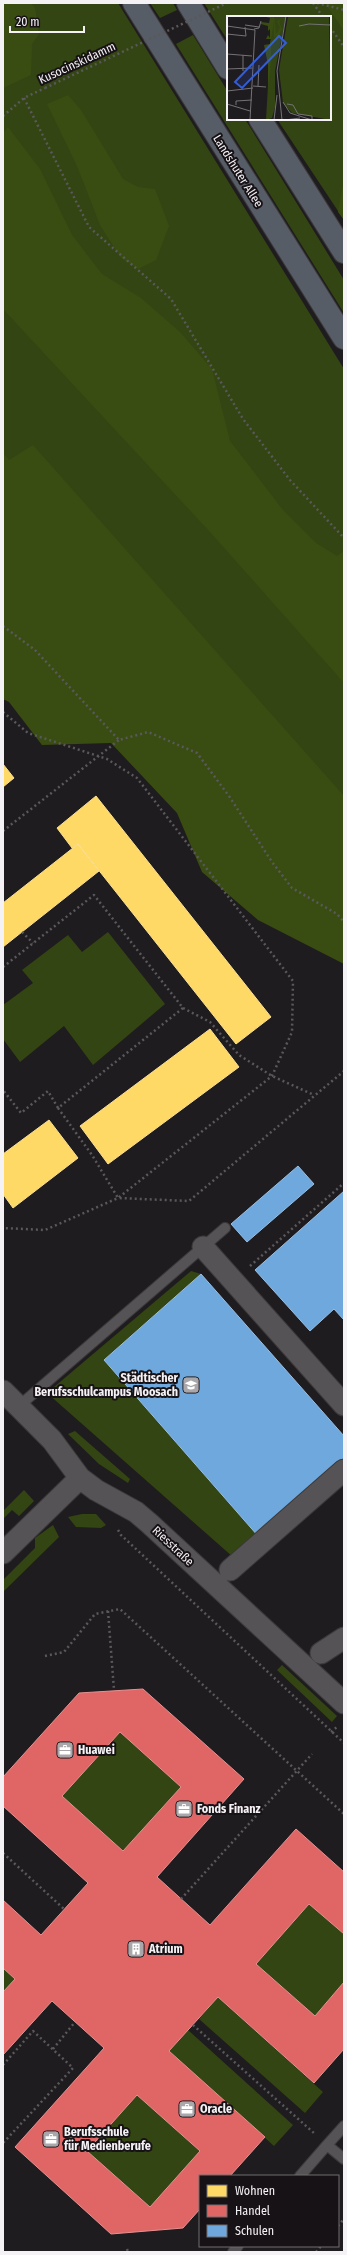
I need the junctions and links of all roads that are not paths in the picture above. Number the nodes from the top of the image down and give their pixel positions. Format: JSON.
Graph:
{"nodes":[{"id":1,"x":134,"y":3,"type":"edge"},
{"id":2,"x":188,"y":3,"type":"edge"},
{"id":3,"x":227,"y":66,"type":"edge"},
{"id":4,"x":261,"y":120,"type":"edge"},
{"id":5,"x":344,"y":252,"type":"edge"},
{"id":6,"x":344,"y":338,"type":"edge"},
{"id":7,"x":225,"y":1228,"type":"dead end"},
{"id":8,"x":203,"y":1247,"type":"junction"},
{"id":9,"x":3,"y":1391,"type":"edge"},
{"id":10,"x":344,"y":1405,"type":"edge"},
{"id":11,"x":19,"y":1406,"type":"junction"},
{"id":12,"x":344,"y":1470,"type":"edge"},
{"id":13,"x":80,"y":1478,"type":"junction"},
{"id":14,"x":3,"y":1553,"type":"edge"},
{"id":15,"x":230,"y":1570,"type":"dead end"},
{"id":16,"x":344,"y":1638,"type":"edge"},
{"id":17,"x":321,"y":1653,"type":"dead end"},
{"id":18,"x":344,"y":1703,"type":"edge"},
{"id":19,"x":344,"y":2126,"type":"edge"},
{"id":20,"x":327,"y":2145,"type":"junction"},
{"id":21,"x":344,"y":2159,"type":"edge"},
{"id":22,"x":301,"y":2175,"type":"edge"}],
"edges":[{"from":1,"to":6,"type":"highway","name":"Landshuter Allee"},
{"from":2,"to":3,"type":"highway"},
{"from":4,"to":5,"type":"highway"},
{"from":7,"to":8,"type":"lane"},
{"from":8,"to":10,"type":"street"},
{"from":8,"to":11,"type":"lane"},
{"from":9,"to":11,"type":"street","name":"Riesstraße"},
{"from":11,"to":13,"type":"street","name":"Riesstraße"},
{"from":12,"to":15,"type":"street"},
{"from":13,"to":14,"type":"street"},
{"from":13,"to":18,"type":"street","name":"Riesstraße"},
{"from":16,"to":17,"type":"street"},
{"from":19,"to":20,"type":"lane"},
{"from":20,"to":21,"type":"lane"},
{"from":20,"to":22,"type":"lane"}]}
